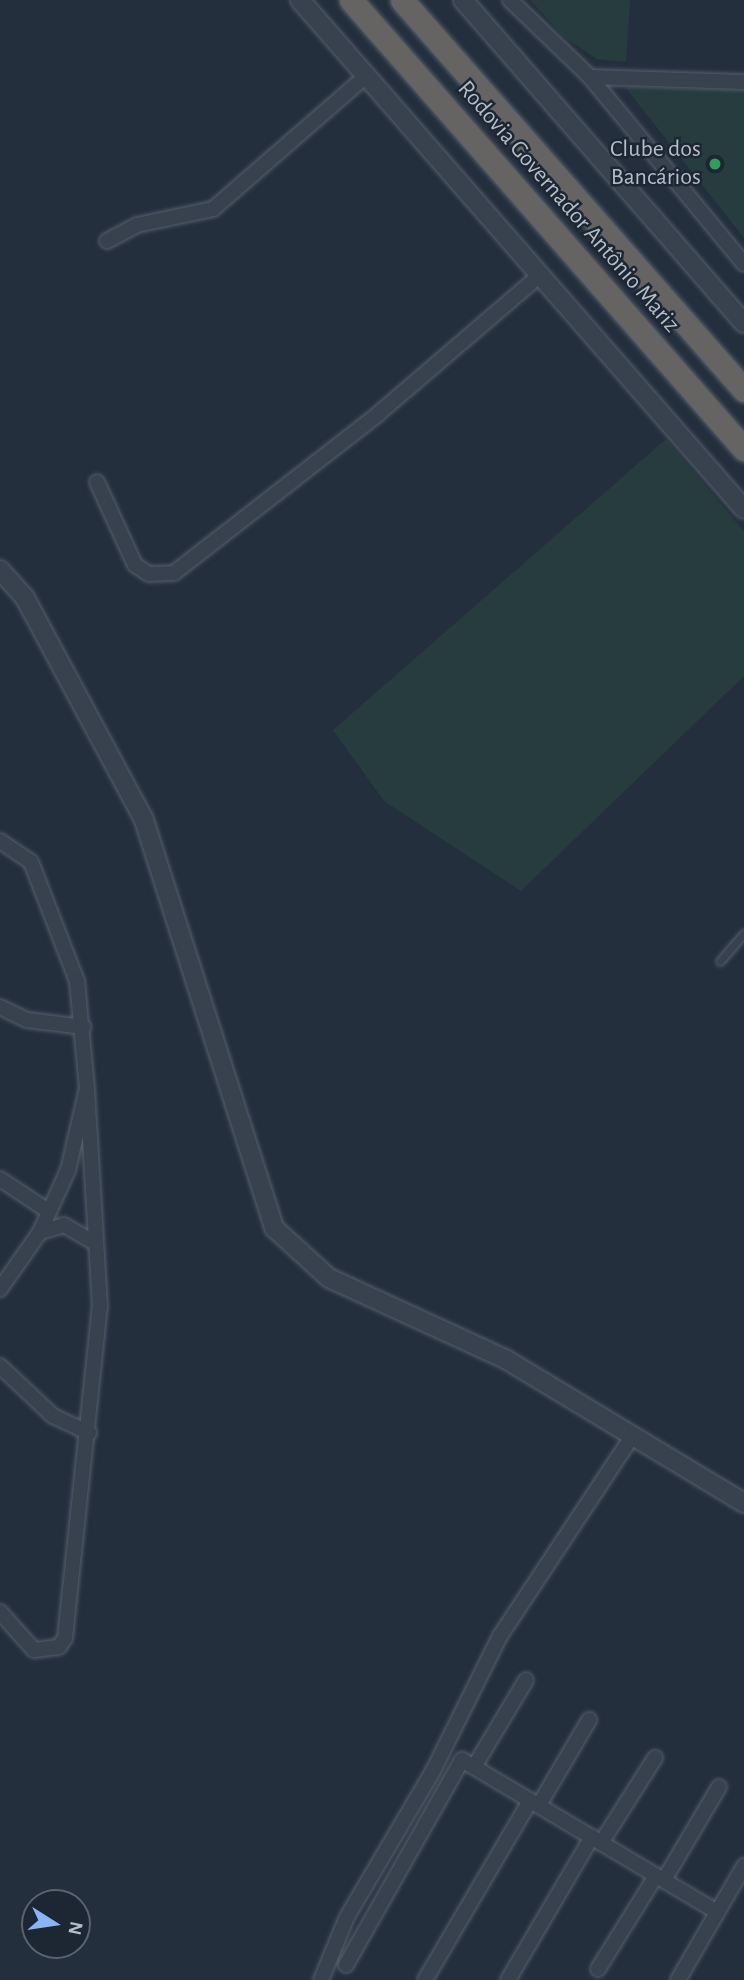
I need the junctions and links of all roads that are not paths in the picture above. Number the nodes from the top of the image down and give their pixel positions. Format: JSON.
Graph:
{"nodes":[{"id":1,"x":300,"y":0,"type":"edge"},
{"id":2,"x":351,"y":0,"type":"edge"},
{"id":3,"x":402,"y":0,"type":"edge"},
{"id":4,"x":463,"y":0,"type":"edge"},
{"id":5,"x":510,"y":0,"type":"edge"},
{"id":6,"x":366,"y":76,"type":"junction"},
{"id":7,"x":590,"y":77,"type":"junction"},
{"id":8,"x":744,"y":82,"type":"edge"},
{"id":9,"x":107,"y":241,"type":"dead end"},
{"id":10,"x":744,"y":264,"type":"edge"},
{"id":11,"x":540,"y":275,"type":"junction"},
{"id":12,"x":744,"y":323,"type":"edge"},
{"id":13,"x":744,"y":390,"type":"edge"},
{"id":14,"x":744,"y":449,"type":"edge"},
{"id":15,"x":97,"y":482,"type":"dead end"},
{"id":16,"x":744,"y":509,"type":"edge"},
{"id":17,"x":0,"y":570,"type":"edge"},
{"id":18,"x":0,"y":842,"type":"edge"},
{"id":19,"x":744,"y":933,"type":"edge"},
{"id":20,"x":720,"y":961,"type":"dead end"},
{"id":21,"x":0,"y":1007,"type":"edge"},
{"id":22,"x":84,"y":1027,"type":"junction"},
{"id":23,"x":87,"y":1088,"type":"junction"},
{"id":24,"x":0,"y":1179,"type":"edge"},
{"id":25,"x":48,"y":1211,"type":"junction"},
{"id":26,"x":40,"y":1231,"type":"junction"},
{"id":27,"x":93,"y":1242,"type":"junction"},
{"id":28,"x":0,"y":1289,"type":"edge"},
{"id":29,"x":0,"y":1366,"type":"edge"},
{"id":30,"x":89,"y":1433,"type":"junction"},
{"id":31,"x":631,"y":1438,"type":"junction"},
{"id":32,"x":744,"y":1503,"type":"edge"},
{"id":33,"x":0,"y":1612,"type":"edge"},
{"id":34,"x":526,"y":1680,"type":"dead end"},
{"id":35,"x":589,"y":1720,"type":"dead end"},
{"id":36,"x":655,"y":1758,"type":"dead end"},
{"id":37,"x":474,"y":1767,"type":"junction"},
{"id":38,"x":719,"y":1787,"type":"dead end"},
{"id":39,"x":534,"y":1803,"type":"junction"},
{"id":40,"x":596,"y":1840,"type":"junction"},
{"id":41,"x":744,"y":1866,"type":"edge"},
{"id":42,"x":660,"y":1878,"type":"junction"},
{"id":43,"x":717,"y":1912,"type":"junction"},
{"id":44,"x":346,"y":1965,"type":"dead end"},
{"id":45,"x":598,"y":1969,"type":"dead end"},
{"id":46,"x":321,"y":1980,"type":"edge"},
{"id":47,"x":425,"y":1980,"type":"edge"},
{"id":48,"x":508,"y":1980,"type":"edge"},
{"id":49,"x":678,"y":1980,"type":"edge"}],
"edges":[{"from":1,"to":6,"type":"street"},
{"from":2,"to":14,"type":"highway","name":"Rodovia Governador Antônio Mariz"},
{"from":3,"to":13,"type":"highway","name":"Rodovia Governador Antônio Mariz"},
{"from":4,"to":12,"type":"street"},
{"from":5,"to":7,"type":"street"},
{"from":6,"to":9,"type":"street"},
{"from":6,"to":11,"type":"street"},
{"from":7,"to":8,"type":"street"},
{"from":7,"to":10,"type":"street"},
{"from":11,"to":15,"type":"street"},
{"from":11,"to":16,"type":"street"},
{"from":17,"to":31,"type":"street"},
{"from":18,"to":22,"type":"street"},
{"from":19,"to":20,"type":"lane"},
{"from":21,"to":22,"type":"street"},
{"from":22,"to":23,"type":"street"},
{"from":23,"to":25,"type":"street"},
{"from":23,"to":27,"type":"street"},
{"from":24,"to":25,"type":"street"},
{"from":25,"to":26,"type":"street"},
{"from":26,"to":27,"type":"street"},
{"from":26,"to":28,"type":"street"},
{"from":27,"to":30,"type":"street"},
{"from":29,"to":30,"type":"street"},
{"from":30,"to":33,"type":"street"},
{"from":31,"to":32,"type":"street"},
{"from":31,"to":46,"type":"street"},
{"from":34,"to":37,"type":"street"},
{"from":35,"to":39,"type":"street"},
{"from":36,"to":40,"type":"street"},
{"from":37,"to":39,"type":"street"},
{"from":37,"to":44,"type":"street"},
{"from":38,"to":42,"type":"street"},
{"from":39,"to":40,"type":"street"},
{"from":39,"to":47,"type":"street"},
{"from":40,"to":42,"type":"street"},
{"from":40,"to":48,"type":"street"},
{"from":41,"to":43,"type":"street"},
{"from":42,"to":43,"type":"street"},
{"from":42,"to":45,"type":"street"},
{"from":43,"to":49,"type":"street"}]}
